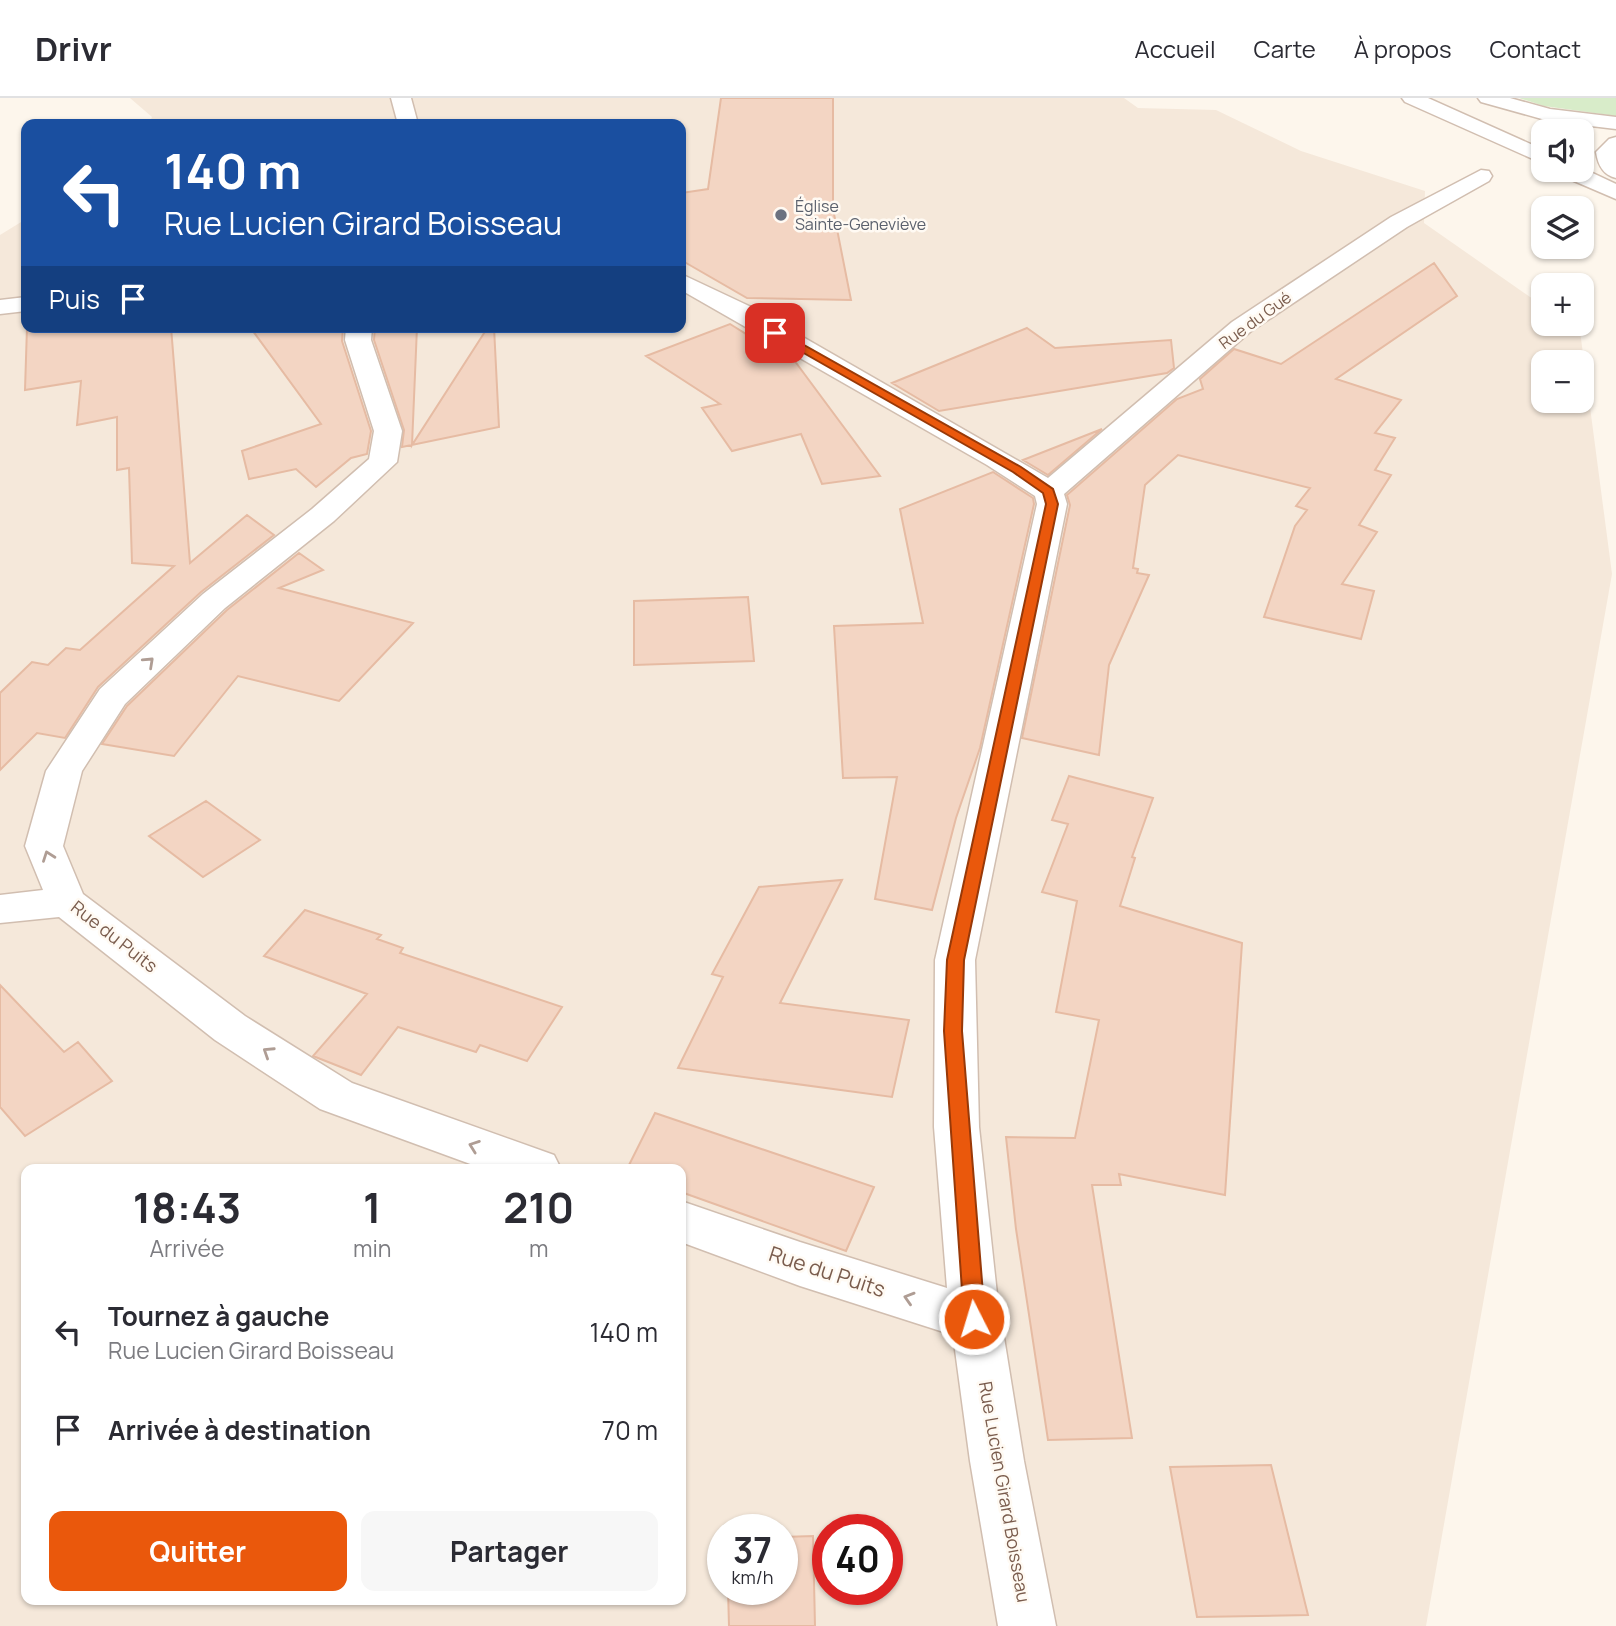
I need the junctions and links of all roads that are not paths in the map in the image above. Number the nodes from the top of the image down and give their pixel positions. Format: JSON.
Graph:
{"nodes":[{"id":1,"x":401,"y":98,"type":"edge"},
{"id":2,"x":1412,"y":98,"type":"edge"},
{"id":3,"x":1488,"y":98,"type":"edge"},
{"id":4,"x":407,"y":119,"type":"edge"},
{"id":5,"x":1578,"y":119,"type":"edge"},
{"id":6,"x":1594,"y":121,"type":"edge"},
{"id":7,"x":1594,"y":123,"type":"edge"},
{"id":8,"x":1616,"y":124,"type":"edge"},
{"id":9,"x":1616,"y":142,"type":"edge"},
{"id":10,"x":1531,"y":152,"type":"edge"},
{"id":11,"x":1616,"y":172,"type":"edge"},
{"id":12,"x":1481,"y":176,"type":"dead end"},
{"id":13,"x":1594,"y":182,"type":"edge"},
{"id":14,"x":1616,"y":192,"type":"edge"},
{"id":15,"x":686,"y":283,"type":"edge"},
{"id":16,"x":21,"y":305,"type":"edge"},
{"id":17,"x":0,"y":307,"type":"edge"},
{"id":18,"x":359,"y":333,"type":"edge"},
{"id":19,"x":1049,"y":492,"type":"junction"},
{"id":20,"x":67,"y":902,"type":"junction"},
{"id":21,"x":0,"y":909,"type":"edge"},
{"id":22,"x":524,"y":1164,"type":"edge"},
{"id":23,"x":686,"y":1223,"type":"edge"},
{"id":24,"x":974,"y":1319,"type":"junction"},
{"id":25,"x":1027,"y":1626,"type":"edge"}],
"edges":[{"from":1,"to":4,"type":"street"},
{"from":2,"to":10,"type":"street"},
{"from":3,"to":5,"type":"street"},
{"from":6,"to":8,"type":"street"},
{"from":7,"to":9,"type":"street"},
{"from":9,"to":11,"type":"street"},
{"from":12,"to":19,"type":"street","name":"Rue du Gué"},
{"from":13,"to":14,"type":"street"},
{"from":15,"to":19,"type":"street"},
{"from":16,"to":17,"type":"street"},
{"from":20,"to":18,"type":"street","name":"Rue du Puits","one_way":true},
{"from":19,"to":24,"type":"street","name":"Rue Lucien Girard Boisseau"},
{"from":20,"to":21,"type":"street"},
{"from":22,"to":20,"type":"street","name":"Rue du Puits","one_way":true},
{"from":24,"to":23,"type":"street","name":"Rue du Puits","one_way":true},
{"from":24,"to":25,"type":"street","name":"Rue Lucien Girard Boisseau"}]}
